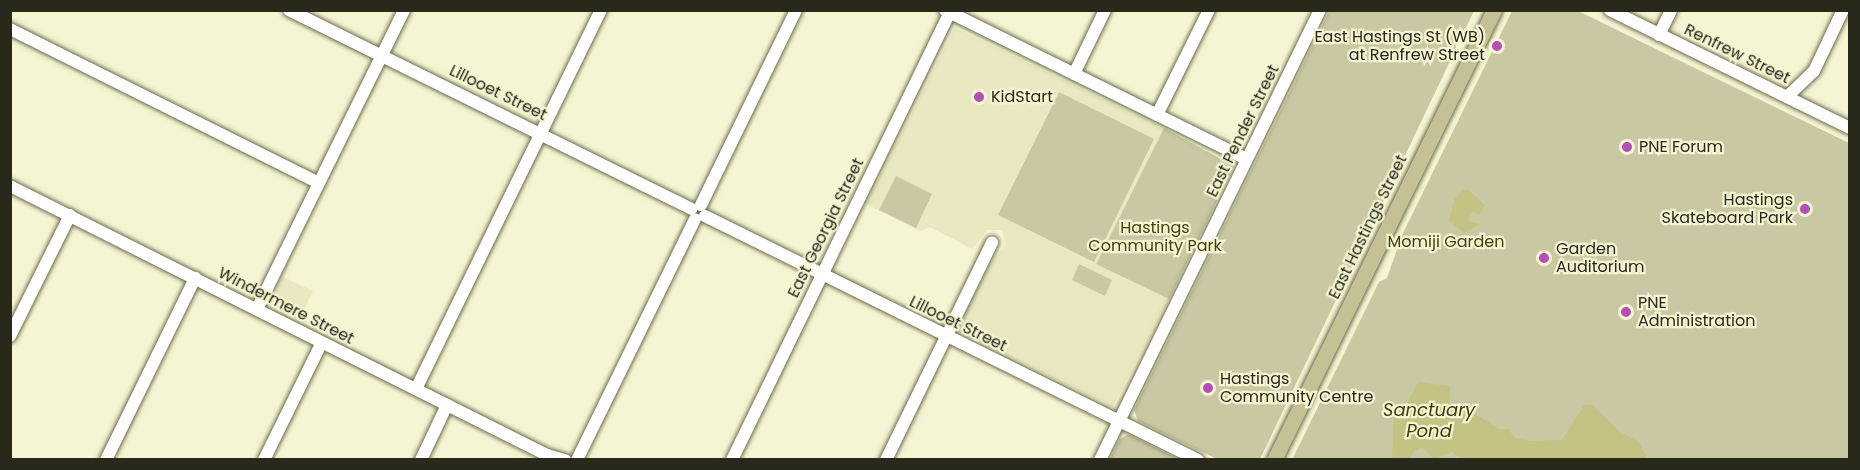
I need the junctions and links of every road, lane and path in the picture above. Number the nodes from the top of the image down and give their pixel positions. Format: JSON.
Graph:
{"nodes":[{"id":1,"x":289,"y":10,"type":"edge"},
{"id":2,"x":404,"y":10,"type":"edge"},
{"id":3,"x":601,"y":10,"type":"edge"},
{"id":4,"x":796,"y":10,"type":"edge"},
{"id":5,"x":1105,"y":10,"type":"edge"},
{"id":6,"x":1209,"y":10,"type":"edge"},
{"id":7,"x":1320,"y":10,"type":"edge"},
{"id":8,"x":1494,"y":10,"type":"edge"},
{"id":9,"x":1610,"y":10,"type":"edge"},
{"id":10,"x":1671,"y":10,"type":"edge"},
{"id":11,"x":1843,"y":10,"type":"edge"},
{"id":12,"x":949,"y":11,"type":"edge"},
{"id":13,"x":10,"y":29,"type":"edge"},
{"id":14,"x":1659,"y":35,"type":"junction"},
{"id":15,"x":382,"y":55,"type":"junction"},
{"id":16,"x":1074,"y":74,"type":"junction"},
{"id":17,"x":1787,"y":97,"type":"junction"},
{"id":18,"x":1157,"y":115,"type":"junction"},
{"id":19,"x":1850,"y":128,"type":"edge"},
{"id":20,"x":541,"y":133,"type":"junction"},
{"id":21,"x":1246,"y":159,"type":"junction"},
{"id":22,"x":319,"y":183,"type":"junction"},
{"id":23,"x":10,"y":186,"type":"edge"},
{"id":24,"x":698,"y":212,"type":"junction"},
{"id":25,"x":70,"y":215,"type":"junction"},
{"id":26,"x":992,"y":243,"type":"dead end"},
{"id":27,"x":821,"y":275,"type":"junction"},
{"id":28,"x":195,"y":278,"type":"junction"},
{"id":29,"x":257,"y":309,"type":"junction"},
{"id":30,"x":10,"y":336,"type":"edge"},
{"id":31,"x":946,"y":337,"type":"junction"},
{"id":32,"x":322,"y":342,"type":"junction"},
{"id":33,"x":416,"y":389,"type":"junction"},
{"id":34,"x":447,"y":405,"type":"junction"},
{"id":35,"x":1119,"y":421,"type":"junction"},
{"id":36,"x":549,"y":457,"type":"edge"},
{"id":37,"x":106,"y":459,"type":"edge"},
{"id":38,"x":264,"y":459,"type":"edge"},
{"id":39,"x":421,"y":459,"type":"edge"},
{"id":40,"x":565,"y":459,"type":"edge"},
{"id":41,"x":577,"y":459,"type":"edge"},
{"id":42,"x":732,"y":459,"type":"edge"},
{"id":43,"x":886,"y":459,"type":"edge"},
{"id":44,"x":1100,"y":459,"type":"edge"},
{"id":45,"x":1198,"y":459,"type":"edge"},
{"id":46,"x":1274,"y":459,"type":"edge"}],
"edges":[{"from":1,"to":15,"type":"street","name":"Lillooet Street"},
{"from":2,"to":15,"type":"street"},
{"from":3,"to":20,"type":"street"},
{"from":4,"to":24,"type":"street"},
{"from":5,"to":16,"type":"street"},
{"from":6,"to":18,"type":"street"},
{"from":7,"to":21,"type":"street","name":"East Pender Street"},
{"from":8,"to":46,"type":"main road","name":"East Hastings Street"},
{"from":9,"to":14,"type":"street","name":"Renfrew Street"},
{"from":10,"to":14,"type":"street"},
{"from":11,"to":17,"type":"street"},
{"from":12,"to":16,"type":"street"},
{"from":12,"to":27,"type":"street","name":"East Georgia Street"},
{"from":13,"to":22,"type":"street"},
{"from":14,"to":17,"type":"street","name":"Renfrew Street"},
{"from":15,"to":20,"type":"street","name":"Lillooet Street"},
{"from":15,"to":22,"type":"street"},
{"from":16,"to":18,"type":"street"},
{"from":17,"to":19,"type":"street","name":"Renfrew Street"},
{"from":18,"to":21,"type":"street"},
{"from":20,"to":24,"type":"street","name":"Lillooet Street"},
{"from":20,"to":33,"type":"street"},
{"from":21,"to":35,"type":"street","name":"East Pender Street"},
{"from":22,"to":29,"type":"street"},
{"from":23,"to":25,"type":"street","name":"Windermere Street"},
{"from":24,"to":27,"type":"street","name":"Lillooet Street"},
{"from":24,"to":41,"type":"street"},
{"from":25,"to":28,"type":"street","name":"Windermere Street"},
{"from":25,"to":30,"type":"street"},
{"from":26,"to":31,"type":"street"},
{"from":27,"to":31,"type":"street","name":"Lillooet Street"},
{"from":27,"to":42,"type":"street","name":"East Georgia Street"},
{"from":28,"to":29,"type":"street","name":"Windermere Street"},
{"from":28,"to":37,"type":"street"},
{"from":29,"to":32,"type":"street","name":"Windermere Street"},
{"from":31,"to":35,"type":"street","name":"Lillooet Street"},
{"from":31,"to":43,"type":"street"},
{"from":32,"to":33,"type":"street","name":"Windermere Street"},
{"from":32,"to":38,"type":"street"},
{"from":33,"to":34,"type":"street","name":"Windermere Street"},
{"from":34,"to":36,"type":"street","name":"Windermere Street"},
{"from":34,"to":39,"type":"street"},
{"from":35,"to":44,"type":"street","name":"East Pender Street"},
{"from":35,"to":45,"type":"street","name":"Lillooet Street"},
{"from":36,"to":40,"type":"street","name":"Windermere Street"}]}
